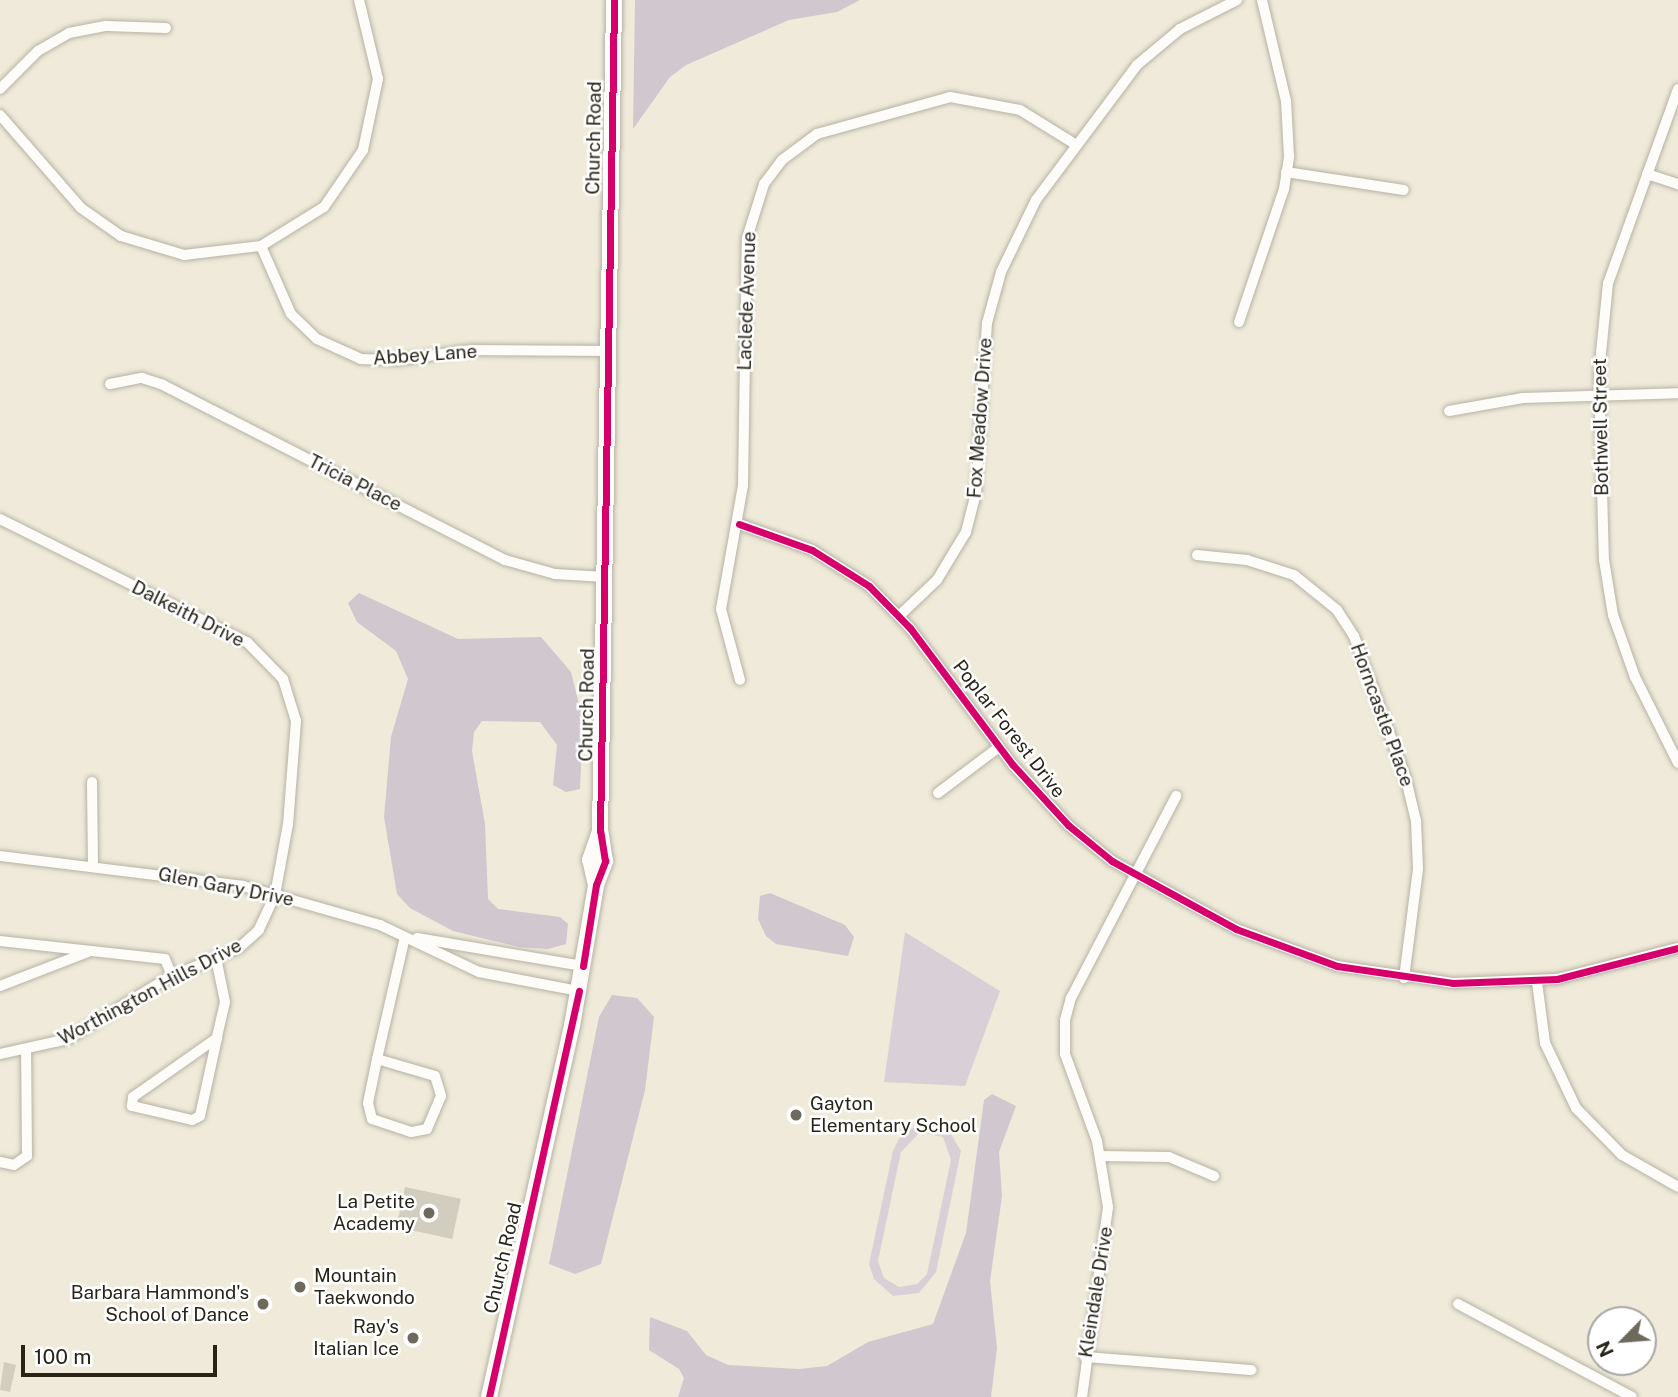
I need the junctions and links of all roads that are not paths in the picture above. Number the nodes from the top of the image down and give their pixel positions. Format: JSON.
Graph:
{"nodes":[{"id":1,"x":359,"y":0,"type":"edge"},
{"id":2,"x":614,"y":0,"type":"edge"},
{"id":3,"x":1237,"y":0,"type":"edge"},
{"id":4,"x":1262,"y":0,"type":"edge"},
{"id":5,"x":166,"y":28,"type":"dead end"},
{"id":6,"x":0,"y":89,"type":"edge"},
{"id":7,"x":1678,"y":89,"type":"edge"},
{"id":8,"x":0,"y":115,"type":"edge"},
{"id":9,"x":1074,"y":144,"type":"junction"},
{"id":10,"x":1286,"y":172,"type":"junction"},
{"id":11,"x":1647,"y":174,"type":"junction"},
{"id":12,"x":1678,"y":184,"type":"edge"},
{"id":13,"x":1404,"y":190,"type":"dead end"},
{"id":14,"x":261,"y":246,"type":"junction"},
{"id":15,"x":1239,"y":322,"type":"dead end"},
{"id":16,"x":607,"y":351,"type":"junction"},
{"id":17,"x":110,"y":384,"type":"dead end"},
{"id":18,"x":1678,"y":393,"type":"edge"},
{"id":19,"x":1600,"y":396,"type":"junction"},
{"id":20,"x":1449,"y":411,"type":"dead end"},
{"id":21,"x":0,"y":519,"type":"edge"},
{"id":22,"x":739,"y":524,"type":"junction"},
{"id":23,"x":1197,"y":555,"type":"dead end"},
{"id":24,"x":605,"y":577,"type":"junction"},
{"id":25,"x":900,"y":616,"type":"junction"},
{"id":26,"x":740,"y":680,"type":"dead end"},
{"id":27,"x":999,"y":747,"type":"junction"},
{"id":28,"x":1678,"y":763,"type":"edge"},
{"id":29,"x":92,"y":782,"type":"dead end"},
{"id":30,"x":938,"y":793,"type":"dead end"},
{"id":31,"x":1176,"y":796,"type":"dead end"},
{"id":32,"x":0,"y":856,"type":"edge"},
{"id":33,"x":93,"y":865,"type":"junction"},
{"id":34,"x":1135,"y":874,"type":"junction"},
{"id":35,"x":275,"y":895,"type":"junction"},
{"id":36,"x":405,"y":937,"type":"junction"},
{"id":37,"x":0,"y":941,"type":"edge"},
{"id":38,"x":1678,"y":948,"type":"edge"},
{"id":39,"x":91,"y":951,"type":"junction"},
{"id":40,"x":216,"y":958,"type":"junction"},
{"id":41,"x":583,"y":966,"type":"junction"},
{"id":42,"x":172,"y":976,"type":"junction"},
{"id":43,"x":1404,"y":978,"type":"junction"},
{"id":44,"x":1537,"y":982,"type":"junction"},
{"id":45,"x":0,"y":986,"type":"edge"},
{"id":46,"x":579,"y":991,"type":"junction"},
{"id":47,"x":217,"y":1038,"type":"junction"},
{"id":48,"x":26,"y":1051,"type":"junction"},
{"id":49,"x":0,"y":1054,"type":"edge"},
{"id":50,"x":377,"y":1059,"type":"junction"},
{"id":51,"x":1100,"y":1156,"type":"junction"},
{"id":52,"x":0,"y":1162,"type":"edge"},
{"id":53,"x":1214,"y":1176,"type":"dead end"},
{"id":54,"x":1678,"y":1187,"type":"edge"},
{"id":55,"x":1458,"y":1304,"type":"dead end"},
{"id":56,"x":1085,"y":1357,"type":"junction"},
{"id":57,"x":1251,"y":1370,"type":"dead end"},
{"id":58,"x":489,"y":1397,"type":"edge"},
{"id":59,"x":1082,"y":1397,"type":"edge"},
{"id":60,"x":1632,"y":1397,"type":"edge"}],
"edges":[{"from":1,"to":14,"type":"street"},
{"from":2,"to":16,"type":"main road","name":"Church Road"},
{"from":3,"to":9,"type":"street","name":"Fox Meadow Drive"},
{"from":4,"to":10,"type":"street"},
{"from":5,"to":6,"type":"street"},
{"from":7,"to":11,"type":"street","name":"Bothwell Street"},
{"from":8,"to":14,"type":"street"},
{"from":9,"to":22,"type":"street","name":"Laclede Avenue"},
{"from":9,"to":25,"type":"street","name":"Fox Meadow Drive"},
{"from":10,"to":13,"type":"street"},
{"from":10,"to":15,"type":"street"},
{"from":11,"to":12,"type":"street"},
{"from":11,"to":19,"type":"street","name":"Bothwell Street"},
{"from":14,"to":16,"type":"street","name":"Abbey Lane"},
{"from":16,"to":24,"type":"main road","name":"Church Road"},
{"from":17,"to":24,"type":"street","name":"Tricia Place"},
{"from":18,"to":19,"type":"street"},
{"from":19,"to":20,"type":"street"},
{"from":19,"to":28,"type":"street","name":"Bothwell Street"},
{"from":21,"to":35,"type":"street","name":"Dalkeith Drive"},
{"from":22,"to":25,"type":"street","name":"Poplar Forest Drive"},
{"from":22,"to":26,"type":"street","name":"Laclede Avenue"},
{"from":23,"to":43,"type":"street","name":"Horncastle Place"},
{"from":24,"to":41,"type":"main road","name":"Church Road"},
{"from":25,"to":27,"type":"street","name":"Poplar Forest Drive"},
{"from":27,"to":30,"type":"street"},
{"from":27,"to":34,"type":"street","name":"Poplar Forest Drive"},
{"from":29,"to":33,"type":"street"},
{"from":31,"to":34,"type":"street","name":"Kleindale Drive"},
{"from":32,"to":33,"type":"street","name":"Glen Gary Drive"},
{"from":33,"to":35,"type":"street","name":"Glen Gary Drive"},
{"from":34,"to":43,"type":"street","name":"Poplar Forest Drive"},
{"from":34,"to":51,"type":"street","name":"Kleindale Drive"},
{"from":35,"to":36,"type":"street","name":"Glen Gary Drive"},
{"from":35,"to":40,"type":"street","name":"Worthington Hills Drive"},
{"from":36,"to":41,"type":"street","name":"Glen Gary Drive"},
{"from":36,"to":46,"type":"street","name":"Glen Gary Drive"},
{"from":36,"to":50,"type":"street"},
{"from":37,"to":39,"type":"street"},
{"from":38,"to":44,"type":"street","name":"Poplar Forest Drive"},
{"from":39,"to":42,"type":"street"},
{"from":39,"to":45,"type":"street"},
{"from":40,"to":42,"type":"street","name":"Worthington Hills Drive"},
{"from":40,"to":47,"type":"street"},
{"from":41,"to":46,"type":"main road","name":"Church Road"},
{"from":42,"to":48,"type":"street","name":"Worthington Hills Drive"},
{"from":43,"to":44,"type":"street","name":"Poplar Forest Drive"},
{"from":44,"to":54,"type":"street"},
{"from":46,"to":58,"type":"main road","name":"Church Road"},
{"from":47,"to":47,"type":"street"},
{"from":48,"to":49,"type":"street","name":"Worthington Hills Drive"},
{"from":48,"to":52,"type":"street"},
{"from":50,"to":50,"type":"street"},
{"from":51,"to":53,"type":"street"},
{"from":51,"to":56,"type":"street","name":"Kleindale Drive"},
{"from":55,"to":60,"type":"street"},
{"from":56,"to":57,"type":"street"},
{"from":56,"to":59,"type":"street","name":"Kleindale Drive"}]}
